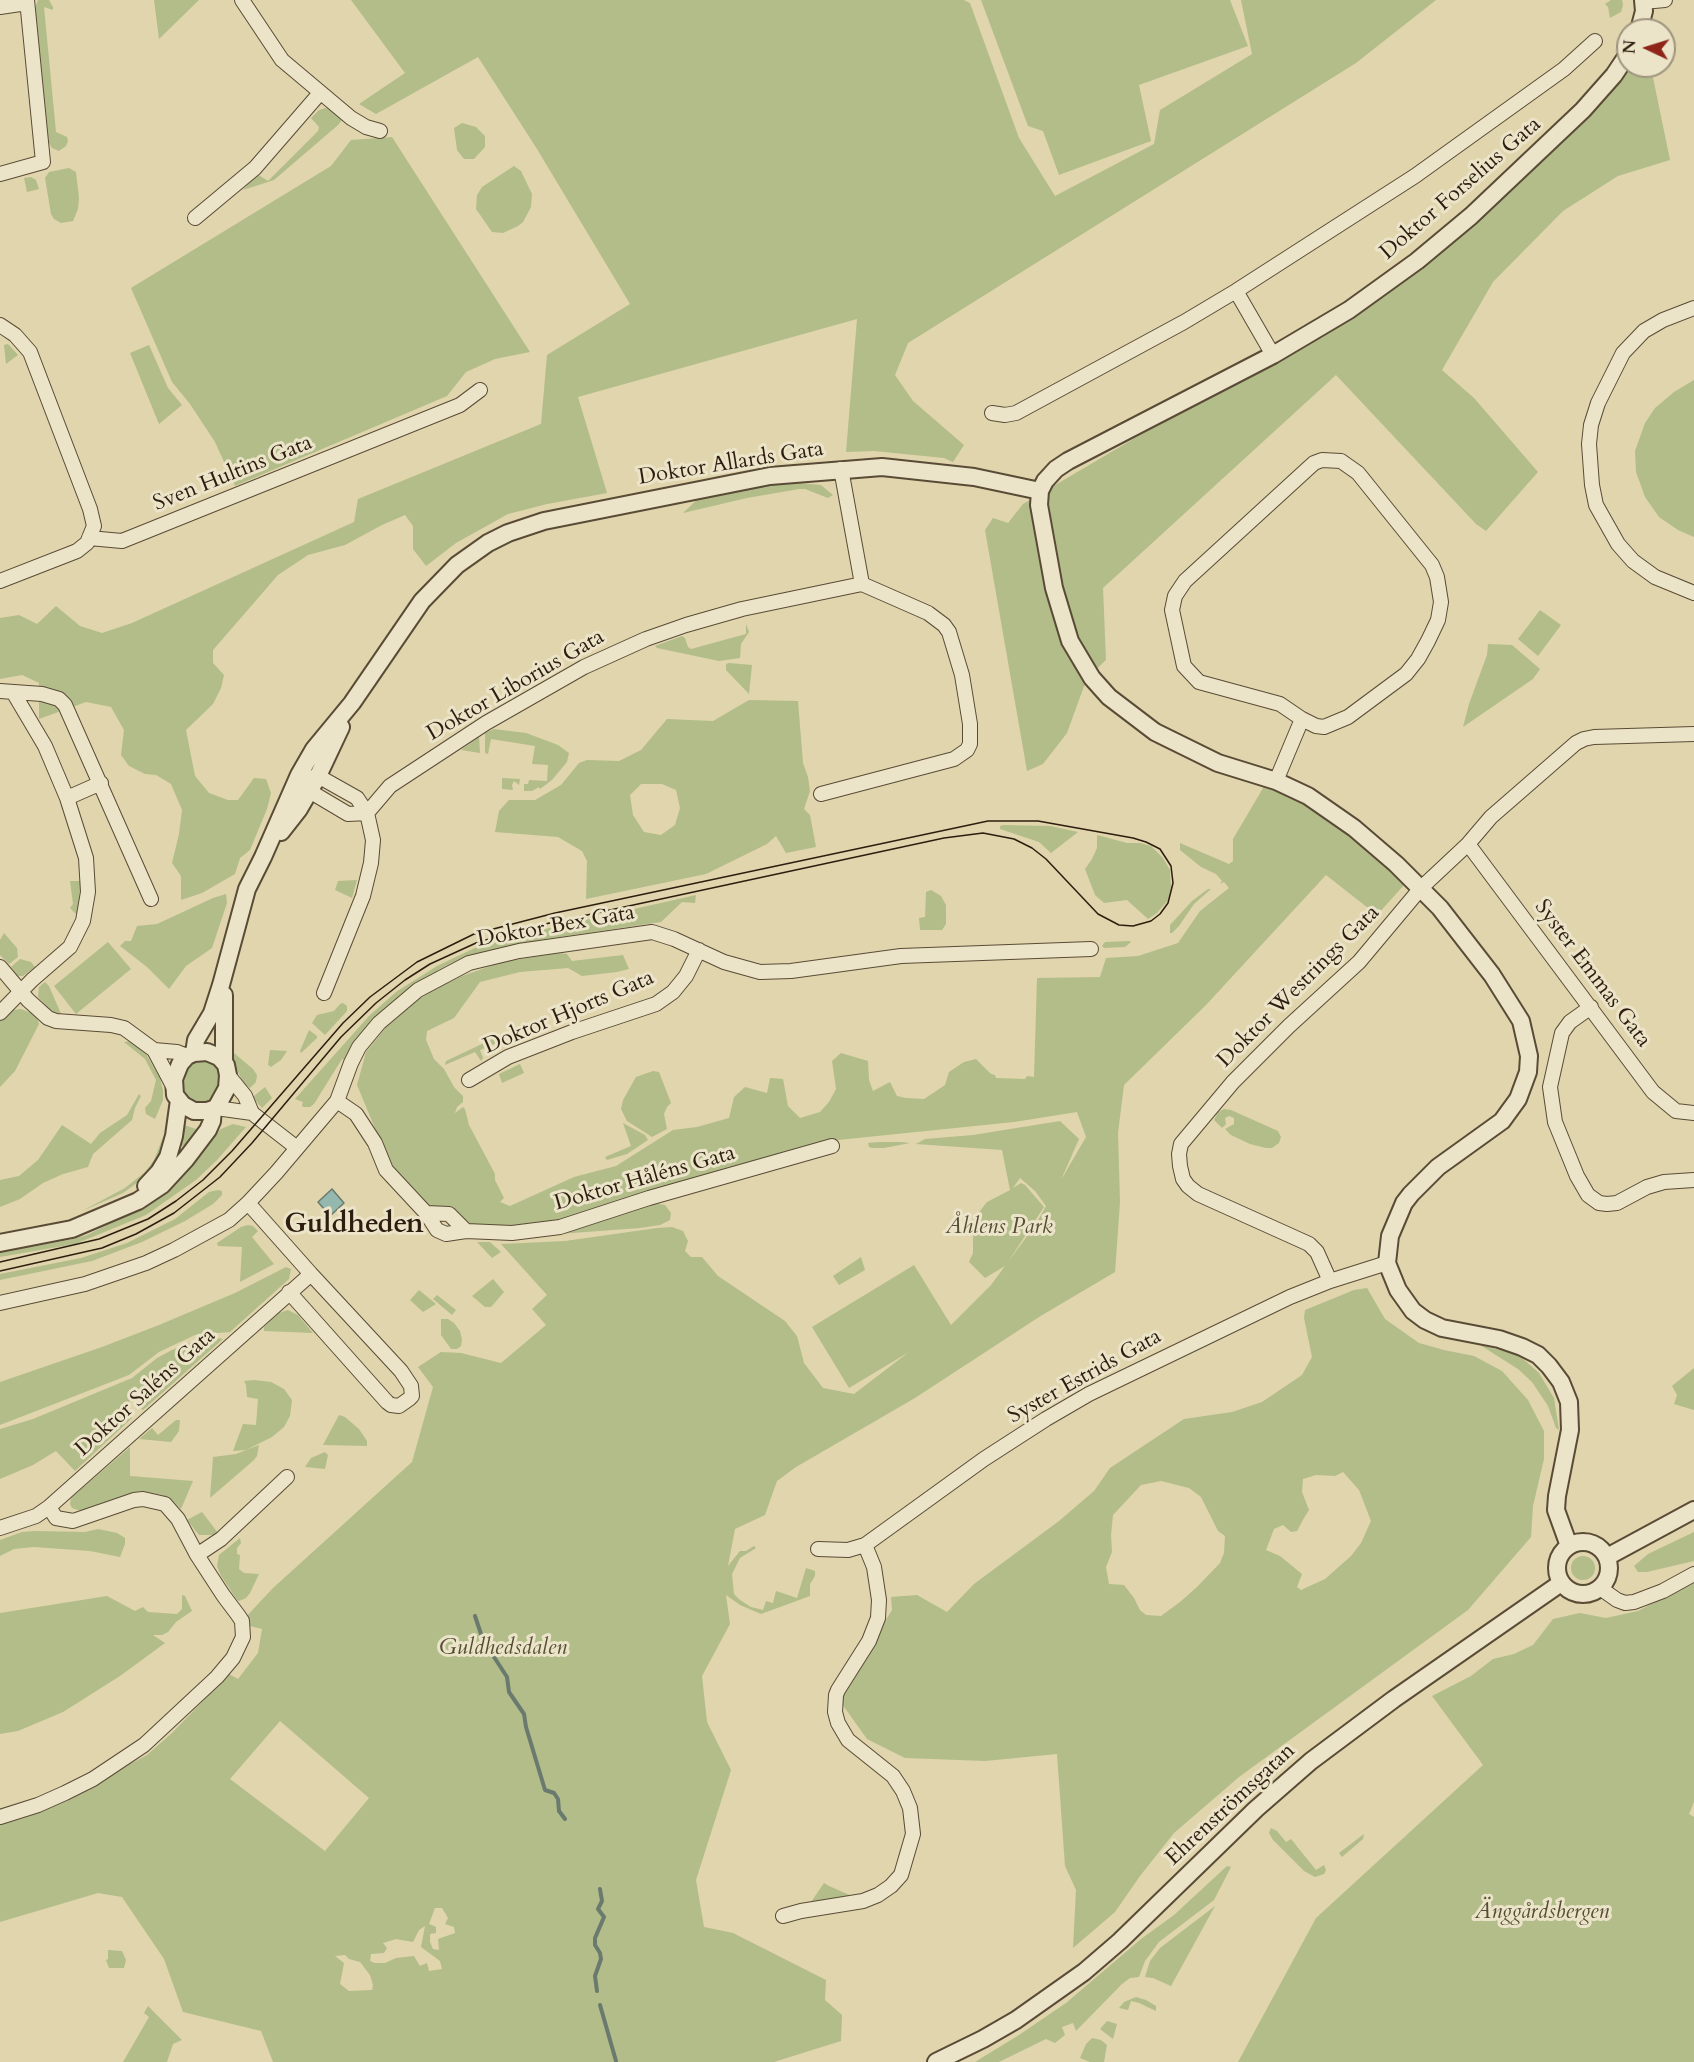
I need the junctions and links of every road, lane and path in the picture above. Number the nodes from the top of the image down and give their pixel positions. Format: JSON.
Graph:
{"nodes":[{"id":1,"x":242,"y":0,"type":"edge"},
{"id":2,"x":1665,"y":0,"type":"edge"},
{"id":3,"x":1643,"y":1,"type":"edge"},
{"id":4,"x":27,"y":2,"type":"edge"},
{"id":5,"x":0,"y":7,"type":"edge"},
{"id":6,"x":1642,"y":18,"type":"edge"},
{"id":7,"x":1595,"y":41,"type":"dead end"},
{"id":8,"x":1616,"y":72,"type":"edge"},
{"id":9,"x":320,"y":93,"type":"junction"},
{"id":10,"x":380,"y":131,"type":"dead end"},
{"id":11,"x":0,"y":174,"type":"edge"},
{"id":12,"x":195,"y":218,"type":"dead end"},
{"id":13,"x":1236,"y":291,"type":"junction"},
{"id":14,"x":1694,"y":308,"type":"edge"},
{"id":15,"x":0,"y":325,"type":"edge"},
{"id":16,"x":1273,"y":355,"type":"junction"},
{"id":17,"x":480,"y":390,"type":"dead end"},
{"id":18,"x":992,"y":413,"type":"dead end"},
{"id":19,"x":841,"y":469,"type":"junction"},
{"id":20,"x":1040,"y":490,"type":"junction"},
{"id":21,"x":89,"y":538,"type":"junction"},
{"id":22,"x":0,"y":581,"type":"edge"},
{"id":23,"x":862,"y":584,"type":"junction"},
{"id":24,"x":1694,"y":593,"type":"edge"},
{"id":25,"x":7,"y":691,"type":"edge"},
{"id":26,"x":352,"y":703,"type":"junction"},
{"id":27,"x":1302,"y":719,"type":"junction"},
{"id":28,"x":1694,"y":734,"type":"edge"},
{"id":29,"x":299,"y":775,"type":"junction"},
{"id":30,"x":1276,"y":781,"type":"junction"},
{"id":31,"x":101,"y":783,"type":"junction"},
{"id":32,"x":313,"y":783,"type":"junction"},
{"id":33,"x":821,"y":794,"type":"dead end"},
{"id":34,"x":68,"y":798,"type":"junction"},
{"id":35,"x":367,"y":813,"type":"junction"},
{"id":36,"x":1468,"y":844,"type":"junction"},
{"id":37,"x":263,"y":857,"type":"junction"},
{"id":38,"x":1421,"y":888,"type":"junction"},
{"id":39,"x":150,"y":898,"type":"dead end"},
{"id":40,"x":1091,"y":949,"type":"dead end"},
{"id":41,"x":699,"y":950,"type":"junction"},
{"id":42,"x":0,"y":966,"type":"edge"},
{"id":43,"x":225,"y":973,"type":"junction"},
{"id":44,"x":21,"y":991,"type":"junction"},
{"id":45,"x":324,"y":993,"type":"dead end"},
{"id":46,"x":1591,"y":1007,"type":"junction"},
{"id":47,"x":0,"y":1013,"type":"edge"},
{"id":48,"x":154,"y":1050,"type":"junction"},
{"id":49,"x":191,"y":1054,"type":"junction"},
{"id":50,"x":226,"y":1068,"type":"junction"},
{"id":51,"x":469,"y":1080,"type":"dead end"},
{"id":52,"x":176,"y":1093,"type":"junction"},
{"id":53,"x":337,"y":1101,"type":"junction"},
{"id":54,"x":214,"y":1109,"type":"junction"},
{"id":55,"x":252,"y":1113,"type":"junction"},
{"id":56,"x":1694,"y":1113,"type":"edge"},
{"id":57,"x":832,"y":1146,"type":"dead end"},
{"id":58,"x":297,"y":1148,"type":"junction"},
{"id":59,"x":1694,"y":1180,"type":"edge"},
{"id":60,"x":248,"y":1203,"type":"junction"},
{"id":61,"x":120,"y":1209,"type":"junction"},
{"id":62,"x":0,"y":1243,"type":"edge"},
{"id":63,"x":1387,"y":1263,"type":"junction"},
{"id":64,"x":310,"y":1274,"type":"junction"},
{"id":65,"x":1330,"y":1281,"type":"junction"},
{"id":66,"x":289,"y":1292,"type":"junction"},
{"id":67,"x":0,"y":1303,"type":"edge"},
{"id":68,"x":287,"y":1477,"type":"dead end"},
{"id":69,"x":49,"y":1507,"type":"junction"},
{"id":70,"x":1694,"y":1510,"type":"edge"},
{"id":71,"x":0,"y":1528,"type":"edge"},
{"id":72,"x":865,"y":1545,"type":"junction"},
{"id":73,"x":1569,"y":1546,"type":"junction"},
{"id":74,"x":818,"y":1549,"type":"dead end"},
{"id":75,"x":197,"y":1555,"type":"junction"},
{"id":76,"x":1606,"y":1557,"type":"junction"},
{"id":77,"x":1694,"y":1574,"type":"edge"},
{"id":78,"x":1561,"y":1583,"type":"junction"},
{"id":79,"x":1600,"y":1588,"type":"junction"},
{"id":80,"x":0,"y":1817,"type":"edge"},
{"id":81,"x":783,"y":1916,"type":"dead end"},
{"id":82,"x":936,"y":2062,"type":"edge"}],
"edges":[{"from":1,"to":9,"type":"street"},
{"from":2,"to":3,"type":"street"},
{"from":3,"to":6,"type":"street"},
{"from":4,"to":5,"type":"street"},
{"from":4,"to":11,"type":"street"},
{"from":7,"to":13,"type":"street","name":"Doktor Forselius Gata"},
{"from":8,"to":16,"type":"street","name":"Doktor Forselius Gata"},
{"from":9,"to":10,"type":"street"},
{"from":9,"to":12,"type":"street"},
{"from":13,"to":16,"type":"street"},
{"from":13,"to":18,"type":"street","name":"Doktor Forselius Gata"},
{"from":14,"to":24,"type":"street"},
{"from":15,"to":21,"type":"street"},
{"from":16,"to":20,"type":"street","name":"Doktor Forselius Gata"},
{"from":17,"to":21,"type":"street","name":"Sven Hultins Gata"},
{"from":19,"to":20,"type":"street","name":"Doktor Allards Gata"},
{"from":19,"to":23,"type":"street"},
{"from":19,"to":26,"type":"street","name":"Doktor Allards Gata"},
{"from":20,"to":30,"type":"street"},
{"from":21,"to":22,"type":"street"},
{"from":23,"to":33,"type":"street"},
{"from":23,"to":35,"type":"street","name":"Doktor Liborius Gata"},
{"from":25,"to":31,"type":"street"},
{"from":25,"to":34,"type":"street"},
{"from":26,"to":29,"type":"street","name":"Doktor Allards Gata"},
{"from":26,"to":32,"type":"street","name":"Doktor Allards Gata"},
{"from":27,"to":27,"type":"street"},
{"from":27,"to":30,"type":"street"},
{"from":28,"to":36,"type":"street","name":"Doktor Westrings Gata"},
{"from":29,"to":32,"type":"street"},
{"from":29,"to":37,"type":"street","name":"Doktor Allards Gata"},
{"from":30,"to":38,"type":"street"},
{"from":31,"to":34,"type":"street"},
{"from":31,"to":39,"type":"street"},
{"from":32,"to":35,"type":"street"},
{"from":32,"to":37,"type":"street","name":"Doktor Allards Gata"},
{"from":34,"to":44,"type":"street"},
{"from":35,"to":45,"type":"street"},
{"from":36,"to":38,"type":"street","name":"Doktor Westrings Gata"},
{"from":36,"to":46,"type":"street","name":"Syster Emmas Gata"},
{"from":37,"to":43,"type":"street","name":"Doktor Allards Gata"},
{"from":38,"to":63,"type":"street"},
{"from":38,"to":65,"type":"street","name":"Doktor Westrings Gata"},
{"from":40,"to":41,"type":"street","name":"Doktor Bex Gata"},
{"from":41,"to":51,"type":"street","name":"Doktor Hjorts Gata"},
{"from":41,"to":53,"type":"street","name":"Doktor Bex Gata"},
{"from":42,"to":44,"type":"street"},
{"from":43,"to":49,"type":"street","name":"Doktor Allards Gata"},
{"from":43,"to":50,"type":"street","name":"Doktor Allards Gata"},
{"from":44,"to":47,"type":"street"},
{"from":44,"to":48,"type":"street"},
{"from":46,"to":56,"type":"street","name":"Syster Emmas Gata"},
{"from":46,"to":59,"type":"street"},
{"from":48,"to":49,"type":"street"},
{"from":48,"to":52,"type":"street"},
{"from":49,"to":50,"type":"street"},
{"from":49,"to":52,"type":"street","name":"Doktor Allards Gata"},
{"from":50,"to":54,"type":"street","name":"Doktor Allards Gata"},
{"from":50,"to":55,"type":"street"},
{"from":52,"to":54,"type":"street"},
{"from":52,"to":61,"type":"street","name":"Doktor Allards Gata"},
{"from":53,"to":57,"type":"street","name":"Doktor Håléns Gata"},
{"from":53,"to":58,"type":"street","name":"Doktor Bex Gata"},
{"from":54,"to":55,"type":"street"},
{"from":54,"to":61,"type":"street","name":"Doktor Allards Gata"},
{"from":55,"to":58,"type":"street"},
{"from":58,"to":60,"type":"street","name":"Doktor Bex Gata"},
{"from":60,"to":64,"type":"street"},
{"from":60,"to":67,"type":"street","name":"Doktor Bex Gata"},
{"from":61,"to":62,"type":"street","name":"Doktor Allards Gata"},
{"from":63,"to":65,"type":"street","name":"Syster Estrids Gata"},
{"from":63,"to":73,"type":"street"},
{"from":64,"to":66,"type":"street","name":"Doktor Saléns Gata"},
{"from":64,"to":66,"type":"street"},
{"from":65,"to":72,"type":"street","name":"Syster Estrids Gata"},
{"from":66,"to":69,"type":"street","name":"Doktor Saléns Gata"},
{"from":68,"to":75,"type":"street"},
{"from":69,"to":71,"type":"street","name":"Doktor Saléns Gata"},
{"from":69,"to":75,"type":"street"},
{"from":70,"to":76,"type":"street"},
{"from":72,"to":74,"type":"street","name":"Syster Estrids Gata"},
{"from":72,"to":81,"type":"street"},
{"from":73,"to":76,"type":"street"},
{"from":73,"to":78,"type":"street"},
{"from":75,"to":80,"type":"street"},
{"from":76,"to":79,"type":"street"},
{"from":77,"to":79,"type":"street"},
{"from":78,"to":79,"type":"street"},
{"from":78,"to":82,"type":"street","name":"Ehrenströmsgatan"}]}
